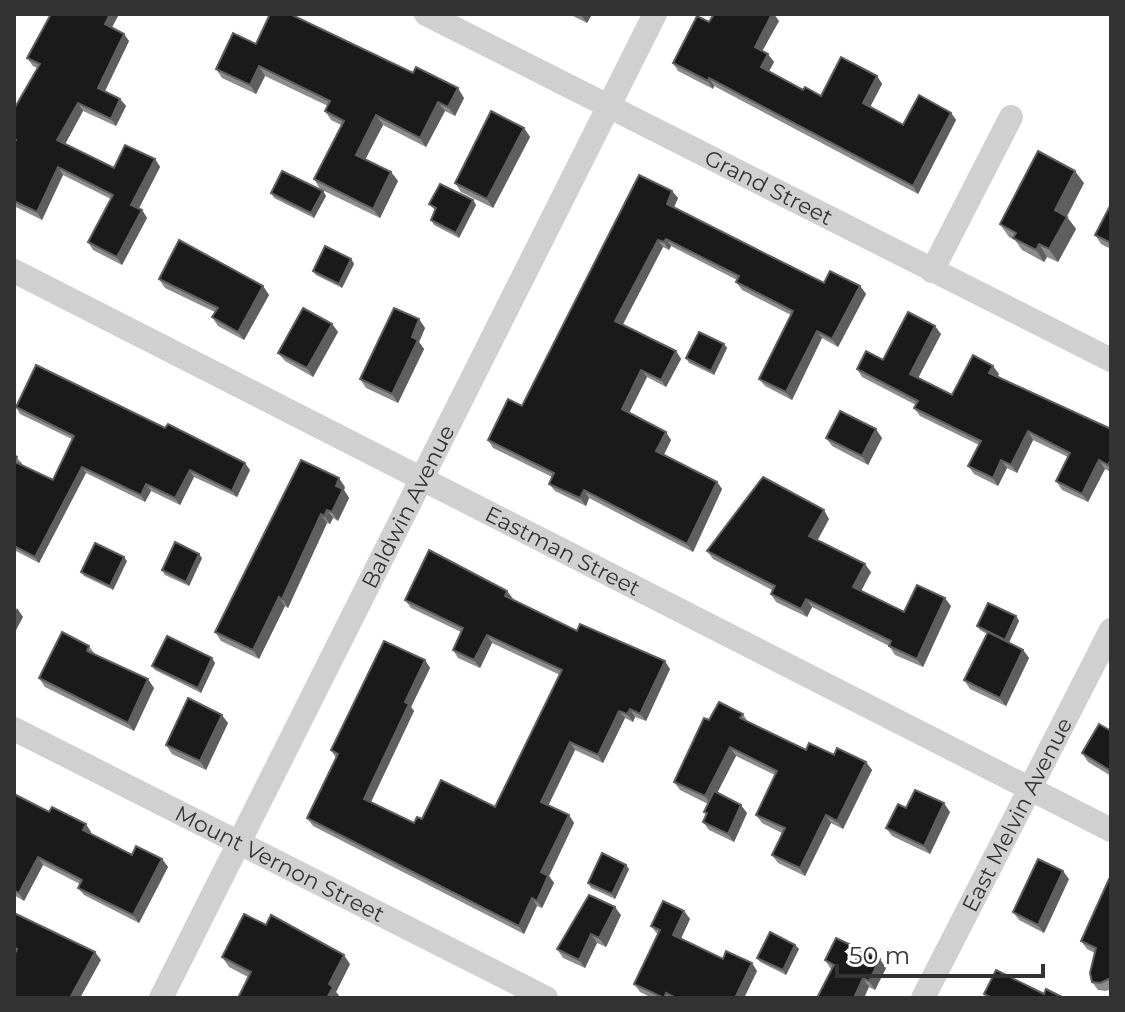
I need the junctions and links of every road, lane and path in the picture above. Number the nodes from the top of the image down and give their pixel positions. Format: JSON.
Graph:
{"nodes":[{"id":1,"x":426,"y":14,"type":"edge"},
{"id":2,"x":655,"y":14,"type":"edge"},
{"id":3,"x":607,"y":106,"type":"junction"},
{"id":4,"x":1011,"y":117,"type":"dead end"},
{"id":5,"x":14,"y":271,"type":"edge"},
{"id":6,"x":932,"y":271,"type":"junction"},
{"id":7,"x":1111,"y":360,"type":"edge"},
{"id":8,"x":422,"y":477,"type":"junction"},
{"id":9,"x":1111,"y":630,"type":"edge"},
{"id":10,"x":14,"y":729,"type":"edge"},
{"id":11,"x":1030,"y":789,"type":"junction"},
{"id":12,"x":1111,"y":830,"type":"edge"},
{"id":13,"x":241,"y":843,"type":"junction"},
{"id":14,"x":161,"y":998,"type":"edge"},
{"id":15,"x":546,"y":998,"type":"edge"},
{"id":16,"x":923,"y":998,"type":"edge"}],
"edges":[{"from":1,"to":3,"type":"street","name":"Grand Street"},
{"from":2,"to":3,"type":"street","name":"Baldwin Avenue"},
{"from":3,"to":6,"type":"street","name":"Grand Street"},
{"from":3,"to":8,"type":"street","name":"Baldwin Avenue"},
{"from":4,"to":6,"type":"street"},
{"from":5,"to":8,"type":"street","name":"Eastman Street"},
{"from":6,"to":7,"type":"street","name":"Grand Street"},
{"from":8,"to":11,"type":"street","name":"Eastman Street"},
{"from":8,"to":13,"type":"street","name":"Baldwin Avenue"},
{"from":9,"to":11,"type":"street","name":"East Melvin Avenue"},
{"from":10,"to":13,"type":"street","name":"Mount Vernon Street"},
{"from":11,"to":12,"type":"street","name":"Eastman Street"},
{"from":11,"to":16,"type":"street","name":"East Melvin Avenue"},
{"from":13,"to":14,"type":"street","name":"Baldwin Avenue"},
{"from":13,"to":15,"type":"street","name":"Mount Vernon Street"}]}
